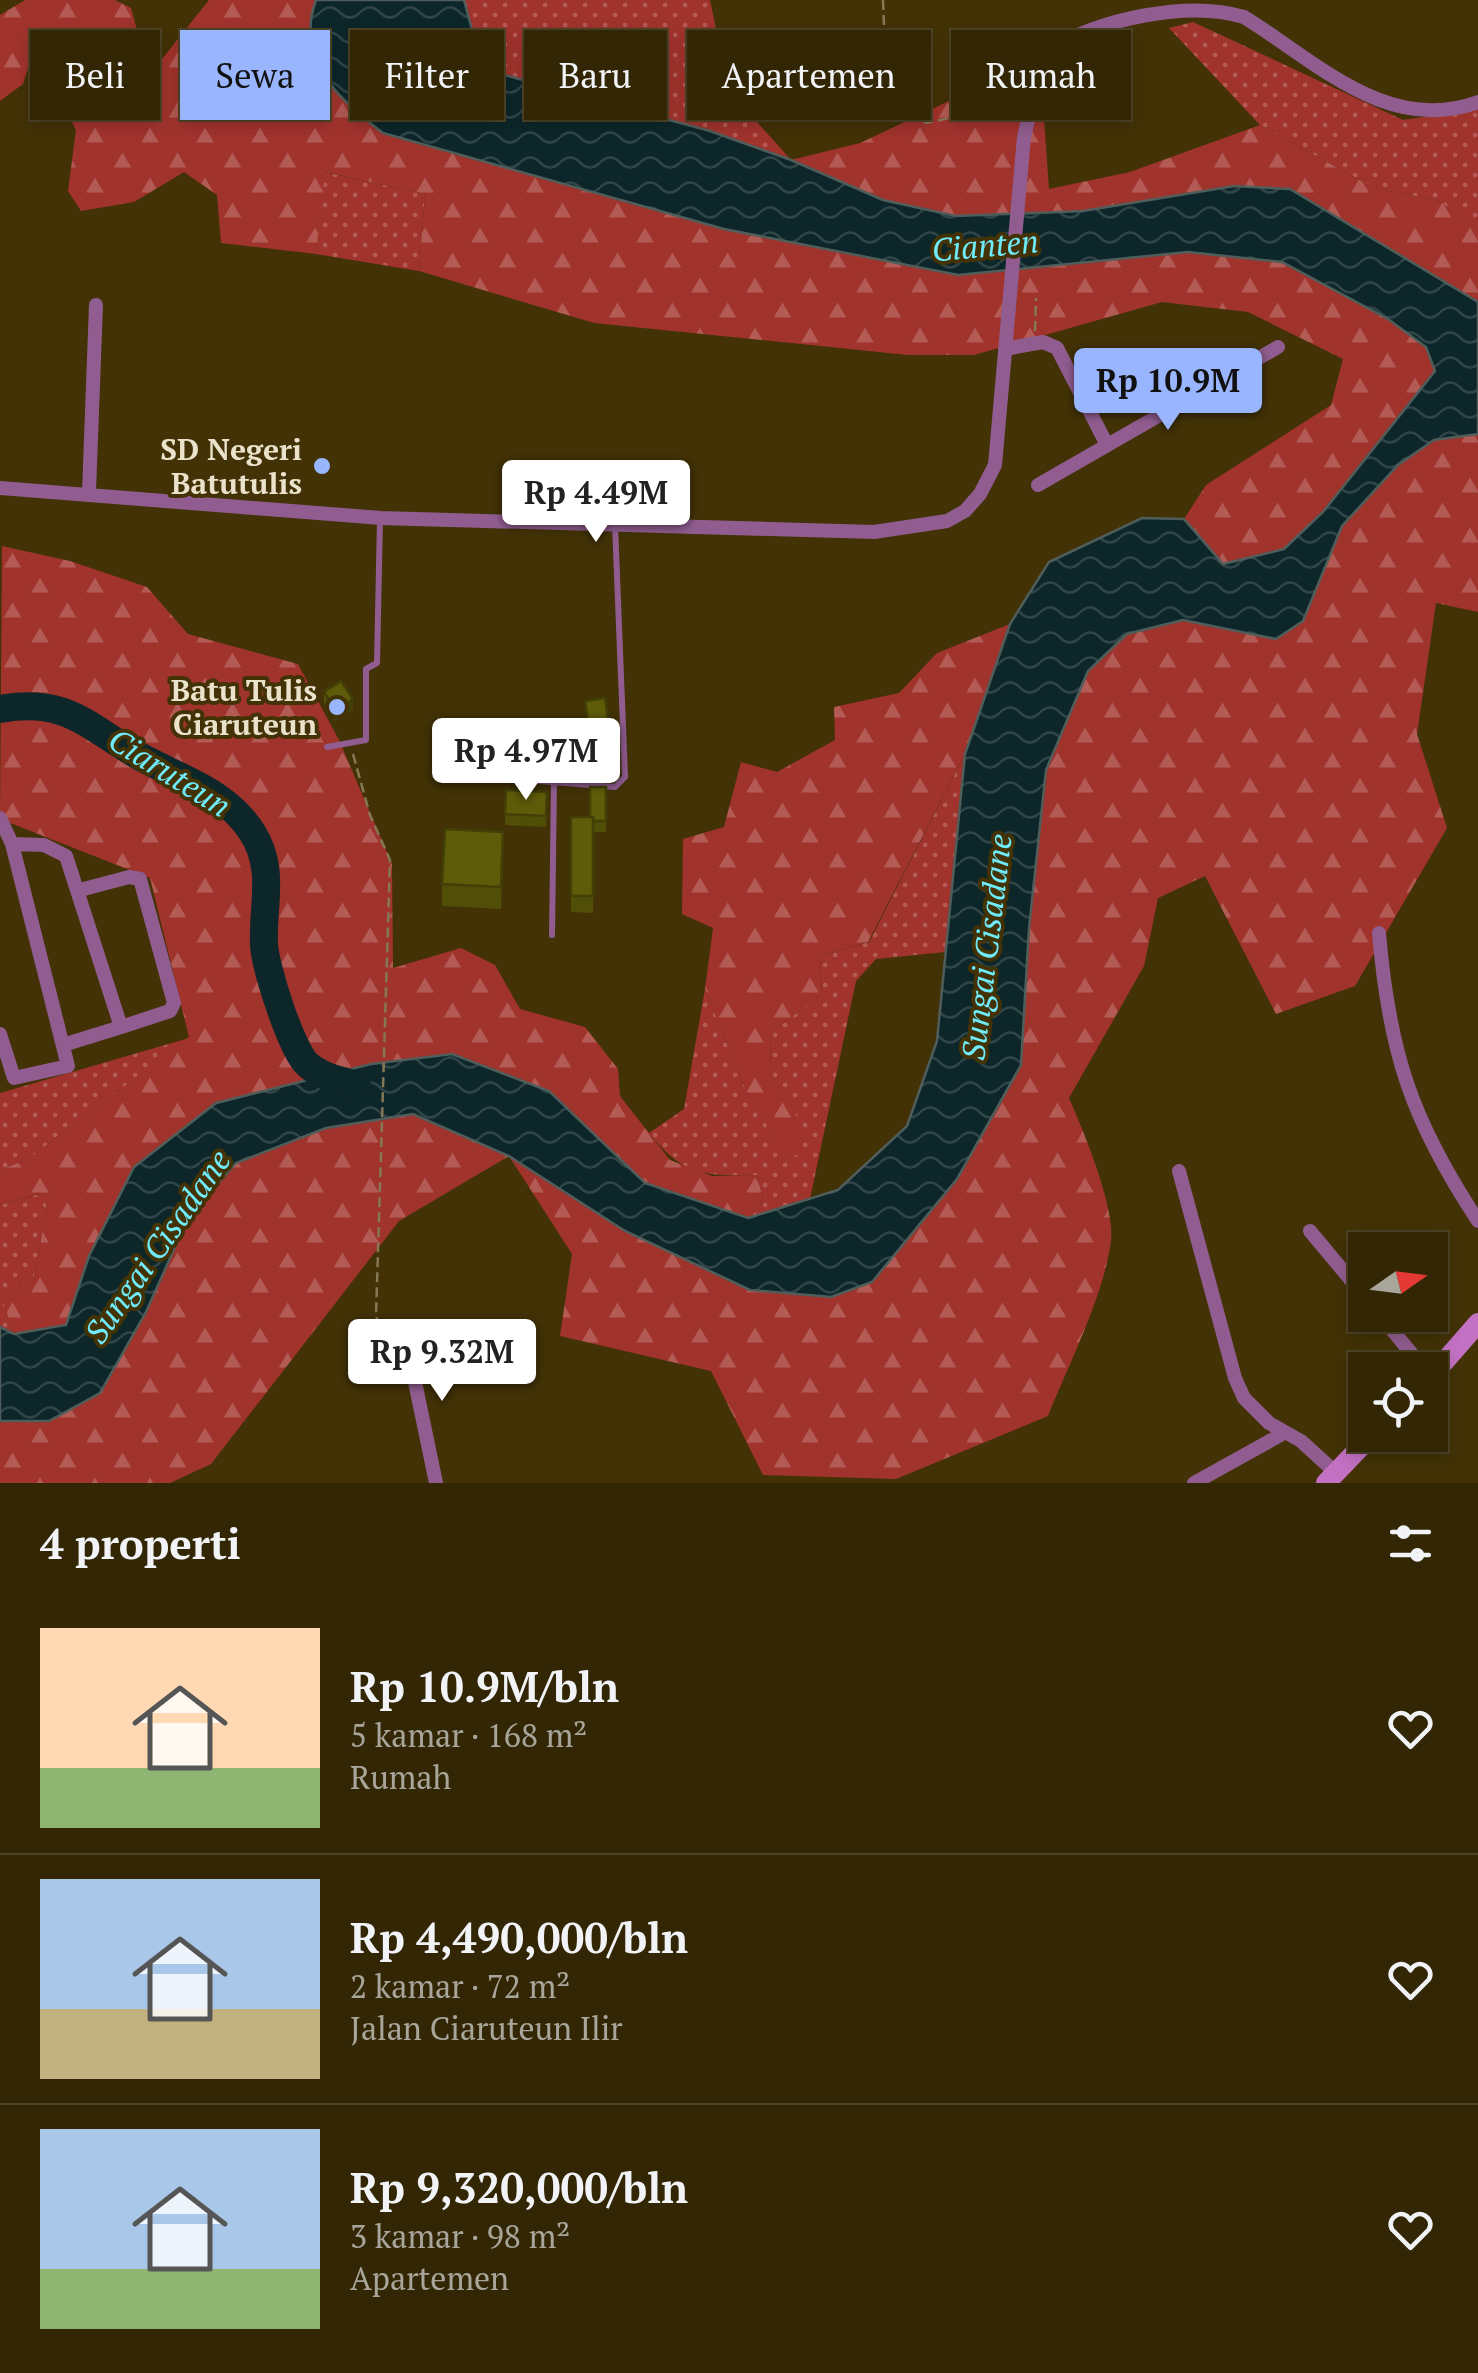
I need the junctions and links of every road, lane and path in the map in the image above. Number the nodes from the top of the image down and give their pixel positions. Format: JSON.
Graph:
{"nodes":[{"id":1,"x":883,"y":0,"type":"edge"},
{"id":2,"x":1095,"y":30,"type":"edge"},
{"id":3,"x":1478,"y":102,"type":"edge"},
{"id":4,"x":951,"y":118,"type":"edge"},
{"id":5,"x":1029,"y":120,"type":"edge"},
{"id":6,"x":1036,"y":298,"type":"dead end"},
{"id":7,"x":96,"y":304,"type":"dead end"},
{"id":8,"x":1035,"y":342,"type":"junction"},
{"id":9,"x":1006,"y":348,"type":"junction"},
{"id":10,"x":1278,"y":348,"type":"dead end"},
{"id":11,"x":1106,"y":443,"type":"junction"},
{"id":12,"x":1038,"y":485,"type":"dead end"},
{"id":13,"x":0,"y":488,"type":"edge"},
{"id":14,"x":89,"y":492,"type":"junction"},
{"id":15,"x":380,"y":518,"type":"junction"},
{"id":16,"x":615,"y":524,"type":"junction"},
{"id":17,"x":350,"y":743,"type":"junction"},
{"id":18,"x":327,"y":747,"type":"dead end"},
{"id":19,"x":503,"y":778,"type":"dead end"},
{"id":20,"x":554,"y":782,"type":"junction"},
{"id":21,"x":0,"y":818,"type":"edge"},
{"id":22,"x":12,"y":844,"type":"junction"},
{"id":23,"x":80,"y":890,"type":"junction"},
{"id":24,"x":1379,"y":933,"type":"dead end"},
{"id":25,"x":552,"y":935,"type":"dead end"},
{"id":26,"x":120,"y":1027,"type":"junction"},
{"id":27,"x":0,"y":1034,"type":"edge"},
{"id":28,"x":63,"y":1045,"type":"junction"},
{"id":29,"x":18,"y":1080,"type":"junction"},
{"id":30,"x":0,"y":1085,"type":"edge"},
{"id":31,"x":1179,"y":1170,"type":"dead end"},
{"id":32,"x":1478,"y":1221,"type":"edge"},
{"id":33,"x":1310,"y":1231,"type":"dead end"},
{"id":34,"x":1348,"y":1277,"type":"edge"},
{"id":35,"x":1478,"y":1323,"type":"edge"},
{"id":36,"x":1394,"y":1332,"type":"edge"},
{"id":37,"x":406,"y":1334,"type":"joint"},
{"id":38,"x":1410,"y":1352,"type":"edge"},
{"id":39,"x":1448,"y":1357,"type":"edge"},
{"id":40,"x":1284,"y":1433,"type":"junction"},
{"id":41,"x":1355,"y":1452,"type":"edge"},
{"id":42,"x":1330,"y":1477,"type":"edge"},
{"id":43,"x":436,"y":1483,"type":"edge"},
{"id":44,"x":1194,"y":1483,"type":"edge"}],
"edges":[{"from":1,"to":4,"type":"path"},
{"from":2,"to":3,"type":"street"},
{"from":5,"to":9,"type":"street"},
{"from":6,"to":8,"type":"path"},
{"from":7,"to":14,"type":"street"},
{"from":8,"to":9,"type":"street"},
{"from":8,"to":11,"type":"street"},
{"from":9,"to":16,"type":"street"},
{"from":10,"to":11,"type":"street"},
{"from":11,"to":12,"type":"street"},
{"from":13,"to":14,"type":"street"},
{"from":14,"to":15,"type":"street"},
{"from":15,"to":16,"type":"street"},
{"from":15,"to":17,"type":"lane"},
{"from":16,"to":20,"type":"lane"},
{"from":17,"to":18,"type":"lane"},
{"from":17,"to":37,"type":"path"},
{"from":19,"to":20,"type":"lane"},
{"from":20,"to":25,"type":"lane"},
{"from":21,"to":22,"type":"street"},
{"from":22,"to":23,"type":"street"},
{"from":22,"to":28,"type":"street"},
{"from":23,"to":26,"type":"street"},
{"from":23,"to":26,"type":"street"},
{"from":24,"to":32,"type":"street"},
{"from":26,"to":28,"type":"street"},
{"from":27,"to":29,"type":"street"},
{"from":28,"to":29,"type":"street"},
{"from":29,"to":30,"type":"street"},
{"from":31,"to":40,"type":"street"},
{"from":33,"to":34,"type":"street"},
{"from":35,"to":39,"type":"main road"},
{"from":36,"to":38,"type":"street"},
{"from":37,"to":43,"type":"street"},
{"from":40,"to":42,"type":"street"},
{"from":40,"to":44,"type":"street"},
{"from":41,"to":42,"type":"main road"}]}
